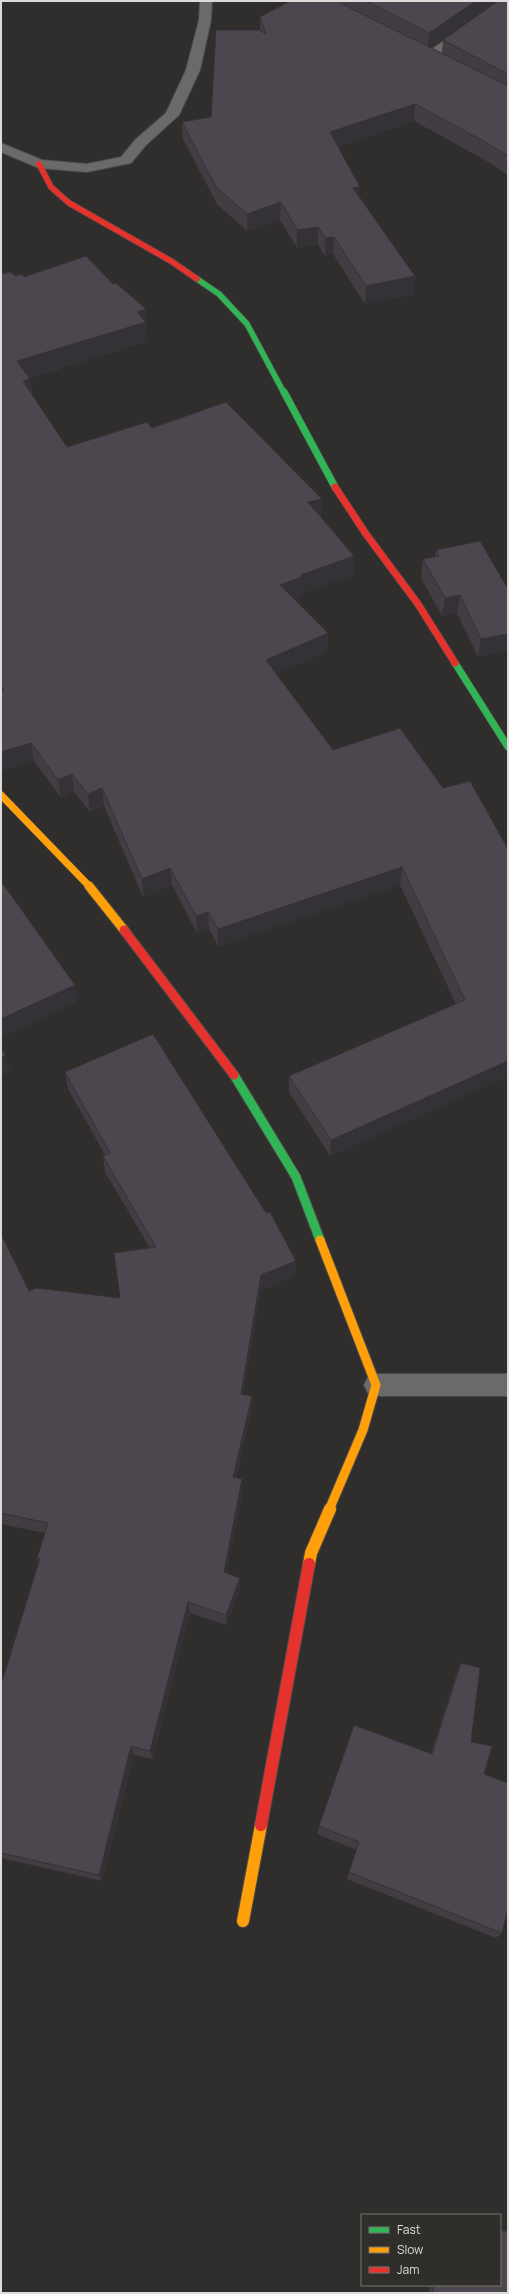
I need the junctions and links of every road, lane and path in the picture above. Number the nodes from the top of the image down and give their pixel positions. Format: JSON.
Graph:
{"nodes":[{"id":1,"x":206,"y":1,"type":"edge"},
{"id":2,"x":508,"y":2,"type":"edge"},
{"id":3,"x":430,"y":57,"type":"edge"},
{"id":4,"x":1,"y":147,"type":"edge"},
{"id":5,"x":39,"y":164,"type":"junction"},
{"id":6,"x":508,"y":747,"type":"edge"},
{"id":7,"x":1,"y":795,"type":"edge"},
{"id":8,"x":376,"y":1385,"type":"junction"},
{"id":9,"x":508,"y":1385,"type":"edge"},
{"id":10,"x":242,"y":1921,"type":"dead end"}],
"edges":[{"from":1,"to":5,"type":"street"},
{"from":2,"to":3,"type":"street"},
{"from":4,"to":5,"type":"street"},
{"from":5,"to":6,"type":"street"},
{"from":7,"to":8,"type":"street"},
{"from":8,"to":9,"type":"street"},
{"from":8,"to":10,"type":"street"}]}
